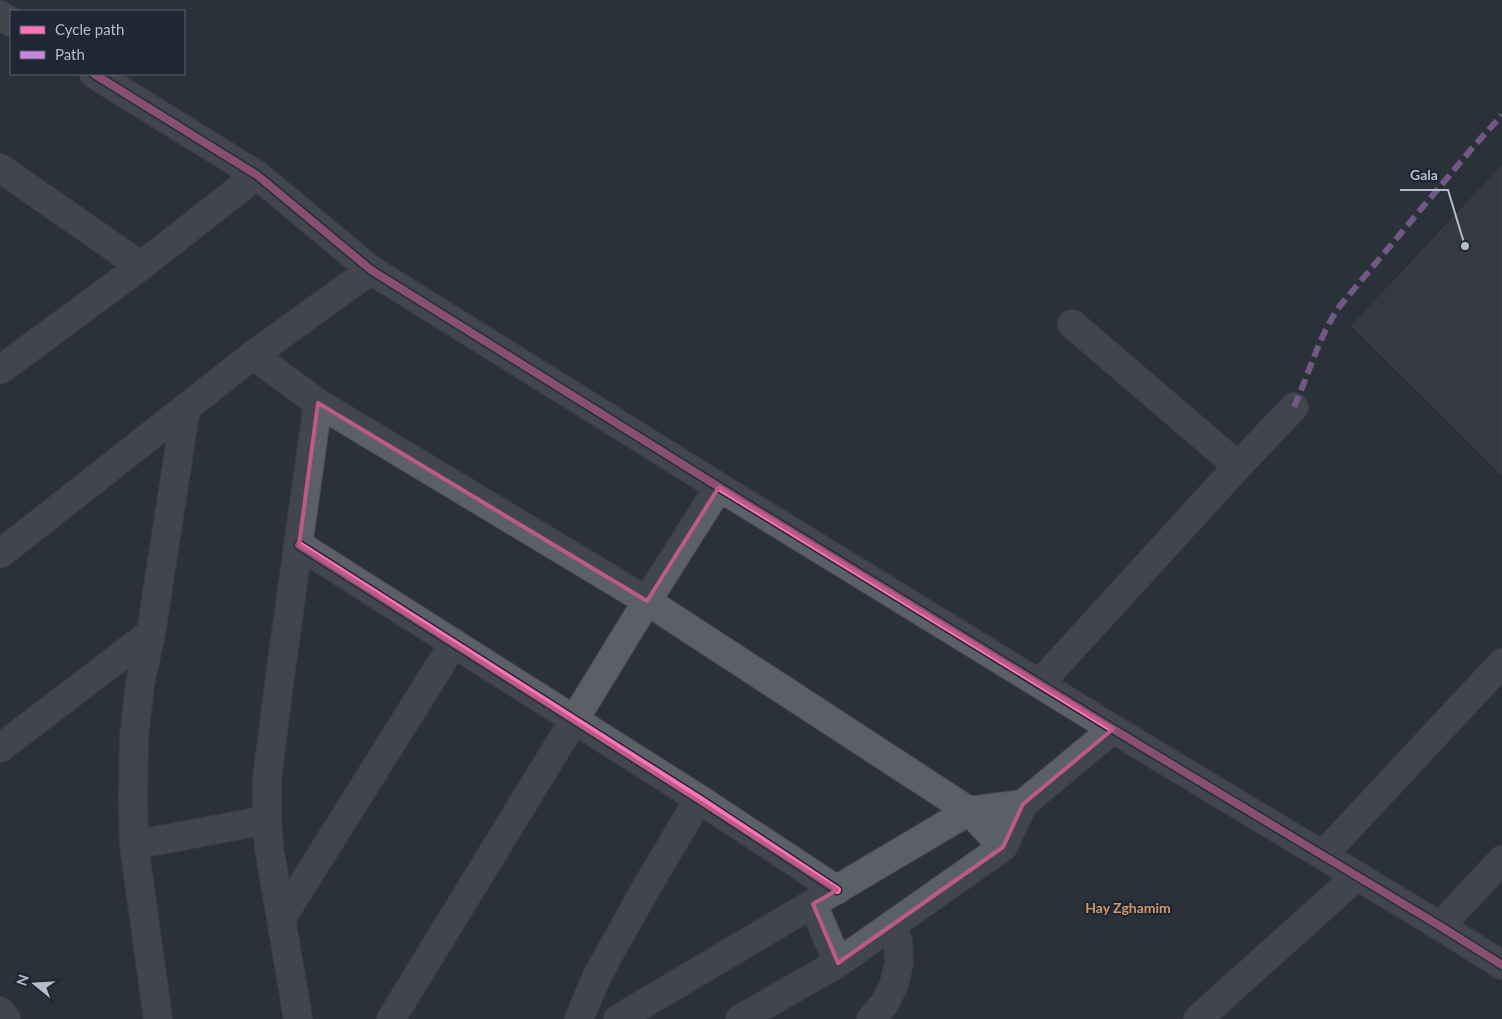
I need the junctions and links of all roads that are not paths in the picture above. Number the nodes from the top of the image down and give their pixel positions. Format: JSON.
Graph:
{"nodes":[{"id":1,"x":96,"y":75,"type":"edge"},
{"id":2,"x":0,"y":168,"type":"edge"},
{"id":3,"x":257,"y":175,"type":"junction"},
{"id":4,"x":141,"y":266,"type":"junction"},
{"id":5,"x":371,"y":270,"type":"junction"},
{"id":6,"x":1072,"y":324,"type":"dead end"},
{"id":7,"x":253,"y":355,"type":"junction"},
{"id":8,"x":0,"y":370,"type":"edge"},
{"id":9,"x":318,"y":403,"type":"junction"},
{"id":10,"x":1294,"y":407,"type":"dead end"},
{"id":11,"x":186,"y":408,"type":"junction"},
{"id":12,"x":1238,"y":466,"type":"junction"},
{"id":13,"x":718,"y":487,"type":"junction"},
{"id":14,"x":299,"y":545,"type":"junction"},
{"id":15,"x":0,"y":554,"type":"edge"},
{"id":16,"x":647,"y":601,"type":"junction"},
{"id":17,"x":151,"y":633,"type":"junction"},
{"id":18,"x":454,"y":643,"type":"junction"},
{"id":19,"x":1502,"y":663,"type":"edge"},
{"id":20,"x":1040,"y":683,"type":"junction"},
{"id":21,"x":574,"y":720,"type":"junction"},
{"id":22,"x":1113,"y":729,"type":"junction"},
{"id":23,"x":0,"y":748,"type":"edge"},
{"id":24,"x":699,"y":799,"type":"junction"},
{"id":25,"x":1023,"y":804,"type":"junction"},
{"id":26,"x":969,"y":812,"type":"junction"},
{"id":27,"x":267,"y":820,"type":"junction"},
{"id":28,"x":134,"y":846,"type":"junction"},
{"id":29,"x":1003,"y":847,"type":"junction"},
{"id":30,"x":1323,"y":855,"type":"junction"},
{"id":31,"x":1502,"y":860,"type":"edge"},
{"id":32,"x":1357,"y":876,"type":"junction"},
{"id":33,"x":837,"y":890,"type":"junction"},
{"id":34,"x":813,"y":904,"type":"junction"},
{"id":35,"x":281,"y":919,"type":"junction"},
{"id":36,"x":1440,"y":926,"type":"junction"},
{"id":37,"x":890,"y":927,"type":"junction"},
{"id":38,"x":838,"y":963,"type":"junction"},
{"id":39,"x":1502,"y":965,"type":"edge"},
{"id":40,"x":0,"y":1011,"type":"edge"},
{"id":41,"x":6,"y":1019,"type":"edge"},
{"id":42,"x":158,"y":1019,"type":"edge"},
{"id":43,"x":298,"y":1019,"type":"edge"},
{"id":44,"x":391,"y":1019,"type":"edge"},
{"id":45,"x":579,"y":1019,"type":"edge"},
{"id":46,"x":618,"y":1019,"type":"edge"},
{"id":47,"x":740,"y":1019,"type":"edge"},
{"id":48,"x":871,"y":1019,"type":"edge"},
{"id":49,"x":1198,"y":1019,"type":"edge"}],
"edges":[{"from":1,"to":3,"type":"street"},
{"from":2,"to":4,"type":"street"},
{"from":3,"to":4,"type":"street"},
{"from":3,"to":5,"type":"street"},
{"from":4,"to":8,"type":"street"},
{"from":5,"to":7,"type":"street"},
{"from":5,"to":13,"type":"street"},
{"from":6,"to":12,"type":"street"},
{"from":7,"to":9,"type":"street"},
{"from":7,"to":11,"type":"street"},
{"from":9,"to":14,"type":"street"},
{"from":9,"to":16,"type":"street"},
{"from":10,"to":12,"type":"street"},
{"from":11,"to":15,"type":"street"},
{"from":11,"to":17,"type":"street"},
{"from":12,"to":20,"type":"street"},
{"from":13,"to":16,"type":"street"},
{"from":13,"to":20,"type":"street"},
{"from":14,"to":18,"type":"street"},
{"from":14,"to":27,"type":"street"},
{"from":16,"to":21,"type":"street"},
{"from":16,"to":26,"type":"street"},
{"from":17,"to":23,"type":"street"},
{"from":17,"to":28,"type":"street"},
{"from":18,"to":21,"type":"street"},
{"from":18,"to":35,"type":"street"},
{"from":19,"to":30,"type":"street"},
{"from":20,"to":22,"type":"street"},
{"from":21,"to":24,"type":"street"},
{"from":21,"to":44,"type":"street"},
{"from":22,"to":25,"type":"street"},
{"from":22,"to":30,"type":"street"},
{"from":24,"to":33,"type":"street"},
{"from":24,"to":45,"type":"street"},
{"from":25,"to":26,"type":"street"},
{"from":25,"to":29,"type":"street"},
{"from":26,"to":29,"type":"street"},
{"from":26,"to":33,"type":"street"},
{"from":27,"to":28,"type":"street"},
{"from":27,"to":35,"type":"street"},
{"from":28,"to":42,"type":"street"},
{"from":29,"to":37,"type":"street"},
{"from":30,"to":32,"type":"street"},
{"from":31,"to":36,"type":"street"},
{"from":32,"to":36,"type":"street"},
{"from":32,"to":49,"type":"street"},
{"from":33,"to":34,"type":"street"},
{"from":34,"to":38,"type":"street"},
{"from":34,"to":46,"type":"street"},
{"from":35,"to":43,"type":"street"},
{"from":36,"to":39,"type":"street"},
{"from":37,"to":38,"type":"street"},
{"from":37,"to":48,"type":"street"},
{"from":38,"to":47,"type":"street"},
{"from":40,"to":41,"type":"street"}]}
